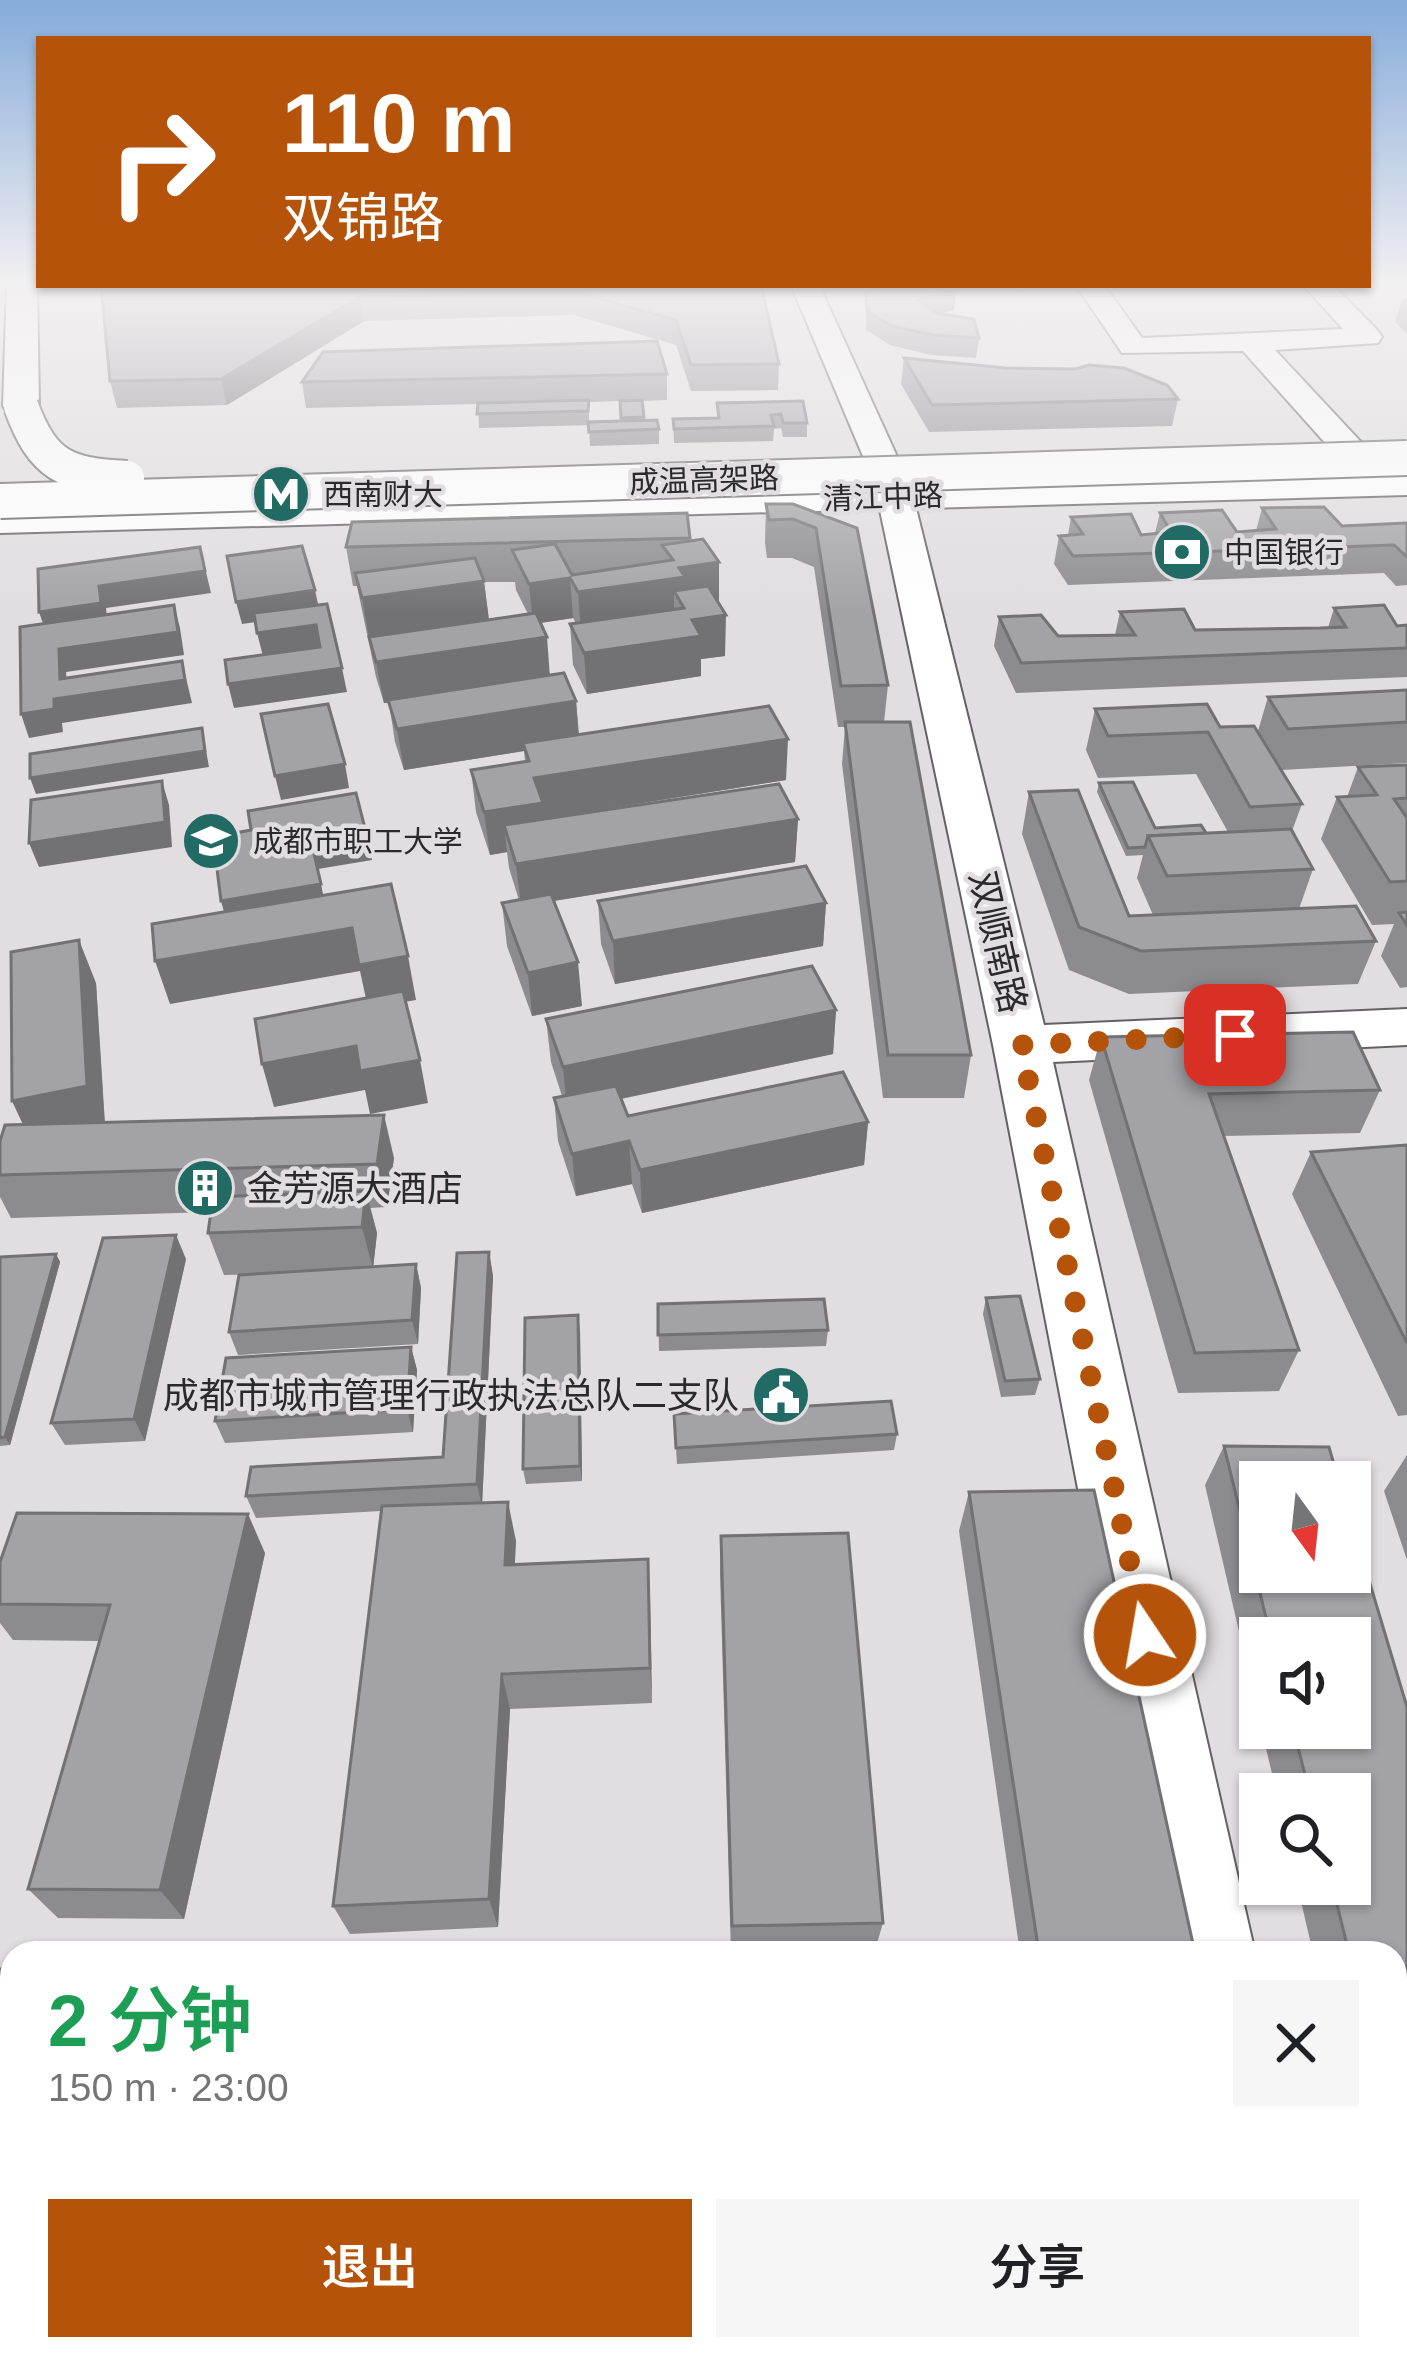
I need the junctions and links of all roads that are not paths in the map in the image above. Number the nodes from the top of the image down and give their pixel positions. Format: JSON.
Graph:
{"nodes":[{"id":1,"x":21,"y":393,"type":"edge"},
{"id":2,"x":852,"y":393,"type":"edge"},
{"id":3,"x":1298,"y":393,"type":"edge"},
{"id":4,"x":1407,"y":446,"type":"edge"},
{"id":5,"x":1348,"y":448,"type":"junction"},
{"id":6,"x":1407,"y":458,"type":"edge"},
{"id":7,"x":960,"y":472,"type":"junction"},
{"id":8,"x":889,"y":478,"type":"junction"},
{"id":9,"x":0,"y":480,"type":"edge"},
{"id":10,"x":1407,"y":481,"type":"edge"},
{"id":11,"x":208,"y":482,"type":"junction"},
{"id":12,"x":0,"y":501,"type":"edge"},
{"id":13,"x":0,"y":520,"type":"edge"},
{"id":14,"x":1407,"y":1027,"type":"edge"},
{"id":15,"x":1021,"y":1045,"type":"junction"},
{"id":16,"x":1208,"y":1941,"type":"edge"}],
"edges":[{"from":1,"to":11,"type":"main road","bridge":true},
{"from":2,"to":8,"type":"street","name":"双顺南路"},
{"from":3,"to":5,"type":"street"},
{"from":4,"to":5,"type":"main road","name":"清江中路"},
{"from":5,"to":8,"type":"main road","name":"清江中路"},
{"from":5,"to":10,"type":"street"},
{"from":6,"to":7,"type":"main road","name":"成温高架路","bridge":true},
{"from":7,"to":11,"type":"main road","bridge":true},
{"from":7,"to":12,"type":"main road","name":"成温高架路","bridge":true},
{"from":8,"to":9,"type":"main road","name":"清江中路"},
{"from":8,"to":10,"type":"main road","name":"清江中路"},
{"from":8,"to":13,"type":"main road","name":"清江中路"},
{"from":8,"to":15,"type":"street","name":"双顺南路"},
{"from":9,"to":11,"type":"main road","bridge":true},
{"from":10,"to":13,"type":"main road","name":"成温高架路"},
{"from":14,"to":15,"type":"street"},
{"from":15,"to":16,"type":"street","name":"双顺南路"}]}
